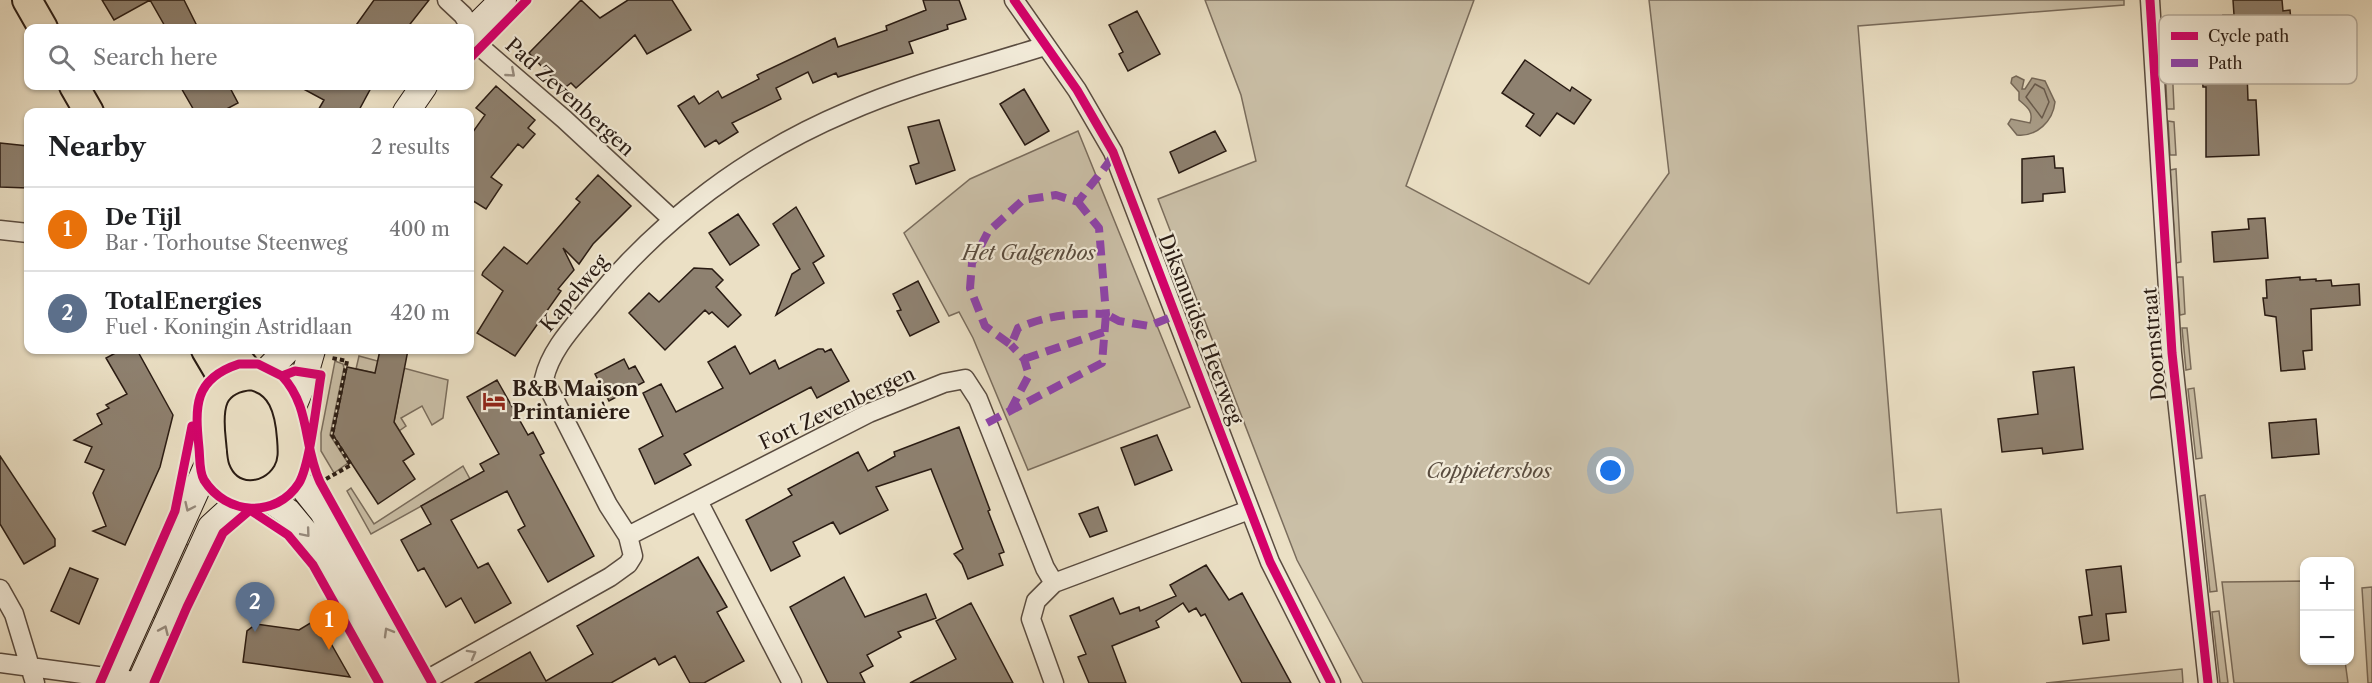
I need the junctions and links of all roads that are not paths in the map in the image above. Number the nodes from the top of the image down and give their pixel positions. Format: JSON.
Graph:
{"nodes":[{"id":1,"x":27,"y":0,"type":"edge"},
{"id":2,"x":447,"y":0,"type":"edge"},
{"id":3,"x":503,"y":0,"type":"edge"},
{"id":4,"x":1014,"y":0,"type":"edge"},
{"id":5,"x":2150,"y":0,"type":"edge"},
{"id":6,"x":41,"y":24,"type":"edge"},
{"id":7,"x":467,"y":24,"type":"edge"},
{"id":8,"x":474,"y":28,"type":"edge"},
{"id":9,"x":474,"y":37,"type":"edge"},
{"id":10,"x":1045,"y":46,"type":"junction"},
{"id":11,"x":76,"y":90,"type":"edge"},
{"id":12,"x":421,"y":90,"type":"edge"},
{"id":13,"x":87,"y":108,"type":"edge"},
{"id":14,"x":409,"y":108,"type":"edge"},
{"id":15,"x":672,"y":220,"type":"junction"},
{"id":16,"x":0,"y":230,"type":"edge"},
{"id":17,"x":24,"y":233,"type":"edge"},
{"id":18,"x":208,"y":354,"type":"edge"},
{"id":19,"x":234,"y":354,"type":"edge"},
{"id":20,"x":282,"y":354,"type":"edge"},
{"id":21,"x":318,"y":360,"type":"edge"},
{"id":22,"x":256,"y":376,"type":"junction"},
{"id":23,"x":221,"y":386,"type":"junction"},
{"id":24,"x":290,"y":414,"type":"junction"},
{"id":25,"x":213,"y":453,"type":"junction"},
{"id":26,"x":313,"y":478,"type":"junction"},
{"id":27,"x":254,"y":495,"type":"junction"},
{"id":28,"x":698,"y":501,"type":"junction"},
{"id":29,"x":1249,"y":510,"type":"junction"},
{"id":30,"x":628,"y":536,"type":"junction"},
{"id":31,"x":1054,"y":584,"type":"junction"},
{"id":32,"x":0,"y":589,"type":"edge"},
{"id":33,"x":0,"y":663,"type":"edge"},
{"id":34,"x":32,"y":676,"type":"edge"},
{"id":35,"x":110,"y":680,"type":"edge"},
{"id":36,"x":144,"y":682,"type":"edge"},
{"id":37,"x":393,"y":683,"type":"edge"},
{"id":38,"x":419,"y":683,"type":"edge"},
{"id":39,"x":792,"y":683,"type":"edge"},
{"id":40,"x":1054,"y":683,"type":"edge"},
{"id":41,"x":1331,"y":683,"type":"edge"},
{"id":42,"x":2208,"y":683,"type":"edge"}],
"edges":[{"from":1,"to":6,"type":"main road"},
{"from":2,"to":7,"type":"street","name":"Pad Zevenbergen"},
{"from":3,"to":8,"type":"street"},
{"from":4,"to":10,"type":"street","name":"Diksmuidse Heerweg"},
{"from":5,"to":42,"type":"street","name":"Doornstraat"},
{"from":9,"to":15,"type":"street","name":"Pad Zevenbergen","one_way":true},
{"from":10,"to":15,"type":"street","name":"Kapelweg"},
{"from":10,"to":29,"type":"street","name":"Diksmuidse Heerweg"},
{"from":11,"to":13,"type":"main road"},
{"from":12,"to":14,"type":"street"},
{"from":15,"to":30,"type":"street","name":"Kapelweg"},
{"from":16,"to":17,"type":"street"},
{"from":18,"to":23,"type":"main road"},
{"from":19,"to":22,"type":"main road"},
{"from":20,"to":22,"type":"street"},
{"from":21,"to":24,"type":"street"},
{"from":22,"to":23,"type":"main road"},
{"from":22,"to":24,"type":"main road"},
{"from":23,"to":25,"type":"main road"},
{"from":24,"to":26,"type":"main road"},
{"from":25,"to":27,"type":"main road"},
{"from":25,"to":35,"type":"street","one_way":true},
{"from":26,"to":27,"type":"main road"},
{"from":38,"to":26,"type":"street","one_way":true},
{"from":36,"to":27,"type":"street","one_way":true},
{"from":27,"to":37,"type":"street","one_way":true},
{"from":28,"to":30,"type":"street","name":"Fort Zevenbergen"},
{"from":28,"to":31,"type":"street","name":"Fort Zevenbergen"},
{"from":28,"to":39,"type":"street"},
{"from":29,"to":31,"type":"street"},
{"from":29,"to":41,"type":"street","name":"Diksmuidse Heerweg"},
{"from":38,"to":30,"type":"street","one_way":true},
{"from":31,"to":40,"type":"street"},
{"from":32,"to":34,"type":"street"},
{"from":33,"to":34,"type":"street"},
{"from":34,"to":35,"type":"street"},
{"from":35,"to":36,"type":"street"}]}
